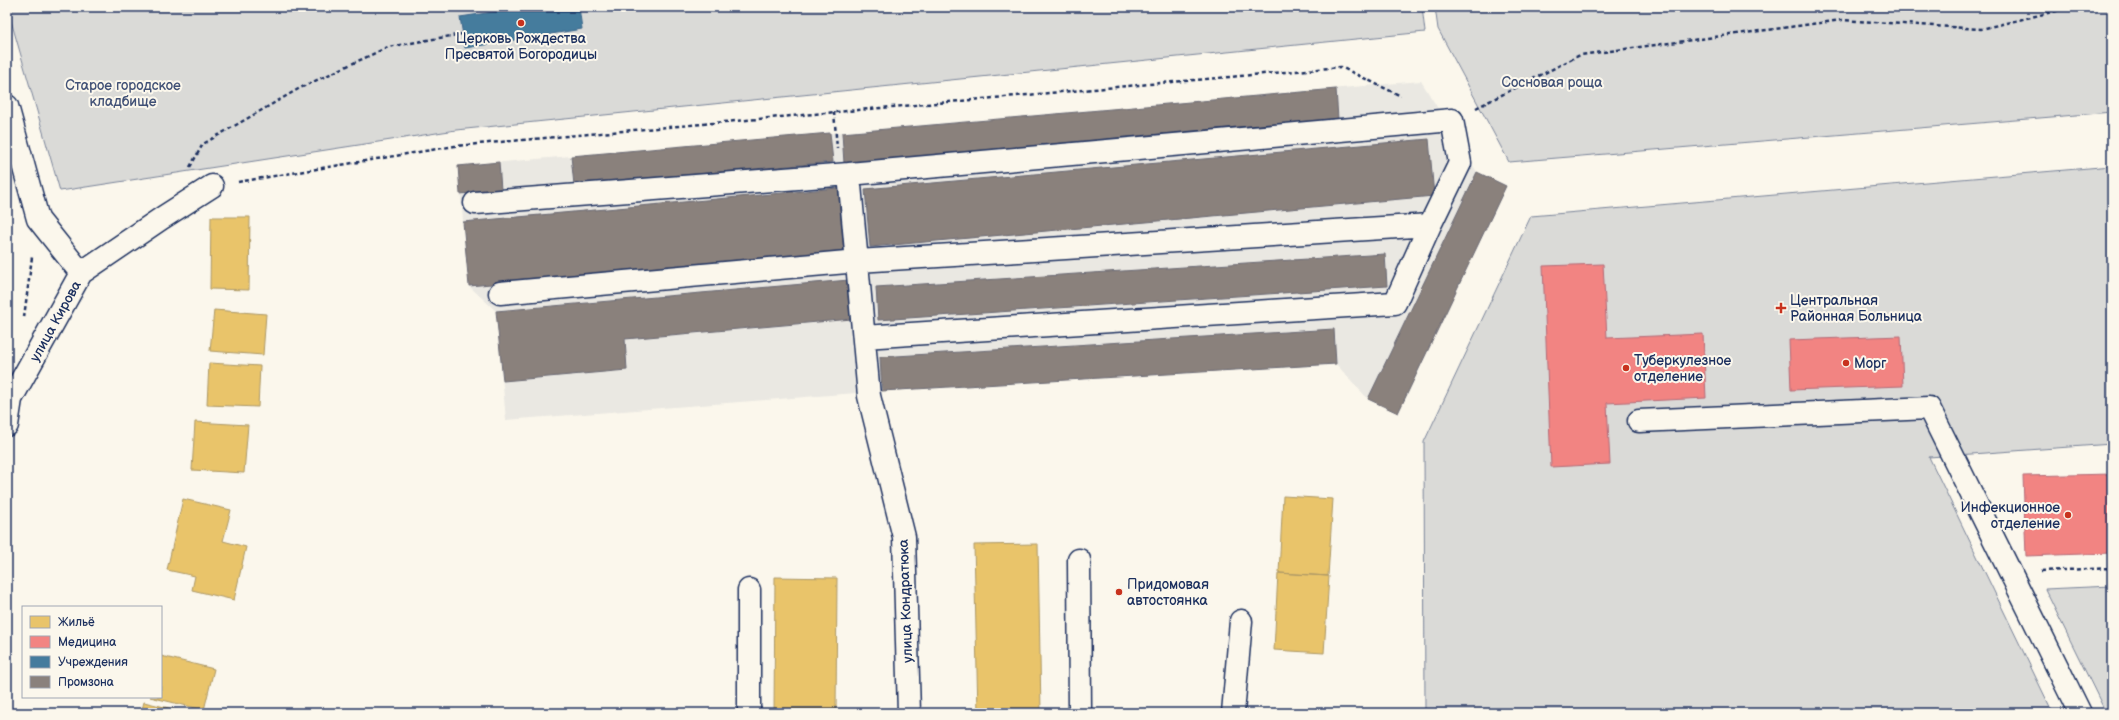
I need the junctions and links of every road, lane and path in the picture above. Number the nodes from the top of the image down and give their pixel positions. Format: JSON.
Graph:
{"nodes":[{"id":1,"x":2073,"y":7,"type":"edge"},
{"id":2,"x":462,"y":34,"type":"dead end"},
{"id":3,"x":1403,"y":97,"type":"dead end"},
{"id":4,"x":7,"y":106,"type":"edge"},
{"id":5,"x":834,"y":112,"type":"junction"},
{"id":6,"x":1452,"y":120,"type":"junction"},
{"id":7,"x":188,"y":171,"type":"dead end"},
{"id":8,"x":844,"y":174,"type":"junction"},
{"id":9,"x":212,"y":186,"type":"joint"},
{"id":10,"x":475,"y":202,"type":"dead end"},
{"id":11,"x":38,"y":219,"type":"junction"},
{"id":12,"x":1430,"y":225,"type":"junction"},
{"id":13,"x":858,"y":262,"type":"junction"},
{"id":14,"x":81,"y":274,"type":"junction"},
{"id":15,"x":500,"y":293,"type":"dead end"},
{"id":16,"x":23,"y":321,"type":"dead end"},
{"id":17,"x":864,"y":337,"type":"junction"},
{"id":18,"x":1639,"y":421,"type":"dead end"},
{"id":19,"x":7,"y":425,"type":"edge"},
{"id":20,"x":1079,"y":560,"type":"dead end"},
{"id":21,"x":2112,"y":568,"type":"edge"},
{"id":22,"x":2010,"y":573,"type":"junction"},
{"id":23,"x":749,"y":590,"type":"dead end"},
{"id":24,"x":1241,"y":621,"type":"dead end"},
{"id":25,"x":749,"y":713,"type":"edge"},
{"id":26,"x":908,"y":713,"type":"edge"},
{"id":27,"x":1080,"y":713,"type":"edge"},
{"id":28,"x":1233,"y":713,"type":"edge"},
{"id":29,"x":2080,"y":713,"type":"edge"}],
"edges":[{"from":1,"to":6,"type":"path"},
{"from":2,"to":7,"type":"path"},
{"from":3,"to":5,"type":"path"},
{"from":4,"to":11,"type":"street"},
{"from":5,"to":8,"type":"path"},
{"from":5,"to":9,"type":"path"},
{"from":6,"to":8,"type":"street"},
{"from":6,"to":12,"type":"street"},
{"from":8,"to":10,"type":"street"},
{"from":8,"to":13,"type":"street","name":"улица Кондратюка"},
{"from":9,"to":14,"type":"street","name":"улица Кирова"},
{"from":11,"to":14,"type":"street"},
{"from":11,"to":16,"type":"path"},
{"from":12,"to":13,"type":"street"},
{"from":12,"to":17,"type":"street"},
{"from":13,"to":15,"type":"street"},
{"from":13,"to":17,"type":"street","name":"улица Кондратюка"},
{"from":14,"to":19,"type":"street","name":"улица Кирова"},
{"from":17,"to":26,"type":"street","name":"улица Кондратюка"},
{"from":18,"to":22,"type":"street"},
{"from":20,"to":27,"type":"street"},
{"from":21,"to":22,"type":"path"},
{"from":22,"to":29,"type":"street"},
{"from":23,"to":25,"type":"street"},
{"from":24,"to":28,"type":"street"}]}
